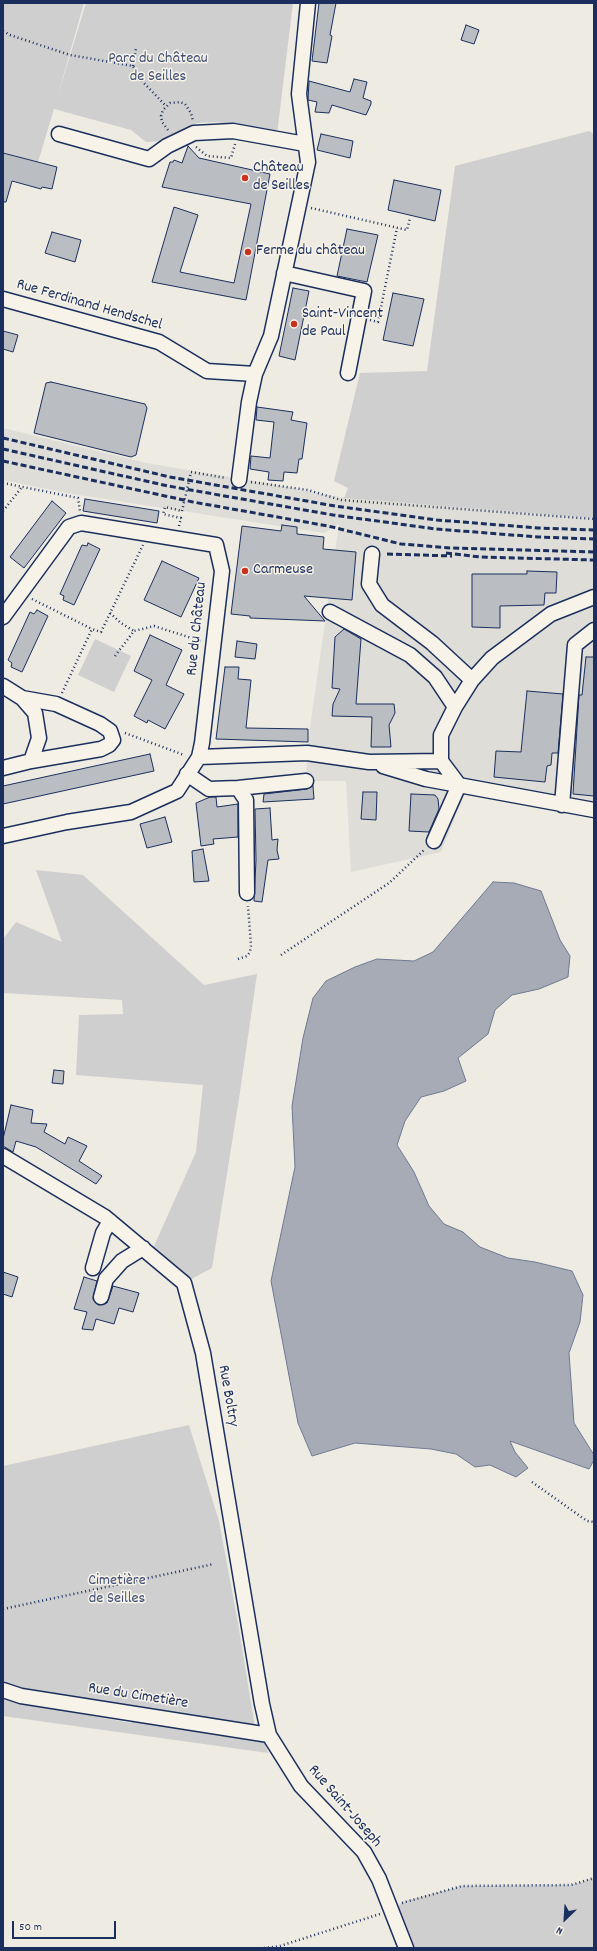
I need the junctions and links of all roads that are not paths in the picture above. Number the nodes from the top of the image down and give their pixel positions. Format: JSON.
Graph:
{"nodes":[{"id":1,"x":308,"y":3,"type":"edge"},
{"id":2,"x":59,"y":134,"type":"dead end"},
{"id":3,"x":305,"y":144,"type":"junction"},
{"id":4,"x":284,"y":273,"type":"junction"},
{"id":5,"x":3,"y":300,"type":"edge"},
{"id":6,"x":348,"y":372,"type":"dead end"},
{"id":7,"x":255,"y":374,"type":"junction"},
{"id":8,"x":239,"y":480,"type":"road end"},
{"id":9,"x":372,"y":554,"type":"dead end"},
{"id":10,"x":594,"y":597,"type":"edge"},
{"id":11,"x":330,"y":612,"type":"dead end"},
{"id":12,"x":3,"y":617,"type":"edge"},
{"id":13,"x":594,"y":630,"type":"edge"},
{"id":14,"x":472,"y":680,"type":"junction"},
{"id":15,"x":3,"y":686,"type":"edge"},
{"id":16,"x":22,"y":698,"type":"junction"},
{"id":17,"x":455,"y":707,"type":"junction"},
{"id":18,"x":199,"y":757,"type":"junction"},
{"id":19,"x":31,"y":761,"type":"junction"},
{"id":20,"x":441,"y":761,"type":"junction"},
{"id":21,"x":369,"y":762,"type":"junction"},
{"id":22,"x":3,"y":768,"type":"edge"},
{"id":23,"x":187,"y":774,"type":"junction"},
{"id":24,"x":306,"y":781,"type":"dead end"},
{"id":25,"x":459,"y":785,"type":"junction"},
{"id":26,"x":238,"y":788,"type":"junction"},
{"id":27,"x":562,"y":805,"type":"junction"},
{"id":28,"x":594,"y":810,"type":"edge"},
{"id":29,"x":3,"y":836,"type":"edge"},
{"id":30,"x":434,"y":841,"type":"road end"},
{"id":31,"x":247,"y":893,"type":"road end"},
{"id":32,"x":3,"y":1156,"type":"edge"},
{"id":33,"x":110,"y":1221,"type":"junction"},
{"id":34,"x":143,"y":1248,"type":"junction"},
{"id":35,"x":93,"y":1268,"type":"dead end"},
{"id":36,"x":101,"y":1297,"type":"dead end"},
{"id":37,"x":3,"y":1690,"type":"edge"},
{"id":38,"x":269,"y":1735,"type":"junction"},
{"id":39,"x":406,"y":1948,"type":"edge"}],
"edges":[{"from":1,"to":3,"type":"street"},
{"from":2,"to":3,"type":"street"},
{"from":3,"to":4,"type":"street"},
{"from":4,"to":6,"type":"street"},
{"from":4,"to":7,"type":"street"},
{"from":5,"to":7,"type":"street","name":"Rue Ferdinand Hendschel"},
{"from":7,"to":8,"type":"street"},
{"from":9,"to":14,"type":"street"},
{"from":10,"to":14,"type":"street"},
{"from":11,"to":17,"type":"street"},
{"from":12,"to":18,"type":"street","name":"Rue du Château"},
{"from":13,"to":27,"type":"street"},
{"from":14,"to":17,"type":"street"},
{"from":15,"to":16,"type":"street"},
{"from":16,"to":19,"type":"street"},
{"from":16,"to":19,"type":"street"},
{"from":17,"to":20,"type":"street"},
{"from":18,"to":21,"type":"street"},
{"from":18,"to":23,"type":"street","name":"Rue du Château"},
{"from":19,"to":22,"type":"street"},
{"from":20,"to":21,"type":"street"},
{"from":20,"to":25,"type":"street"},
{"from":21,"to":25,"type":"street"},
{"from":23,"to":26,"type":"street"},
{"from":23,"to":29,"type":"street","name":"Rue du Château"},
{"from":24,"to":26,"type":"street"},
{"from":25,"to":27,"type":"street"},
{"from":25,"to":30,"type":"street"},
{"from":26,"to":31,"type":"street"},
{"from":27,"to":28,"type":"street"},
{"from":32,"to":33,"type":"street","name":"Rue Boltry"},
{"from":33,"to":34,"type":"street","name":"Rue Boltry"},
{"from":33,"to":35,"type":"street"},
{"from":34,"to":36,"type":"street"},
{"from":34,"to":38,"type":"street","name":"Rue Boltry"},
{"from":37,"to":38,"type":"street","name":"Rue du Cimetière"},
{"from":38,"to":39,"type":"street","name":"Rue Saint-Joseph"}]}
